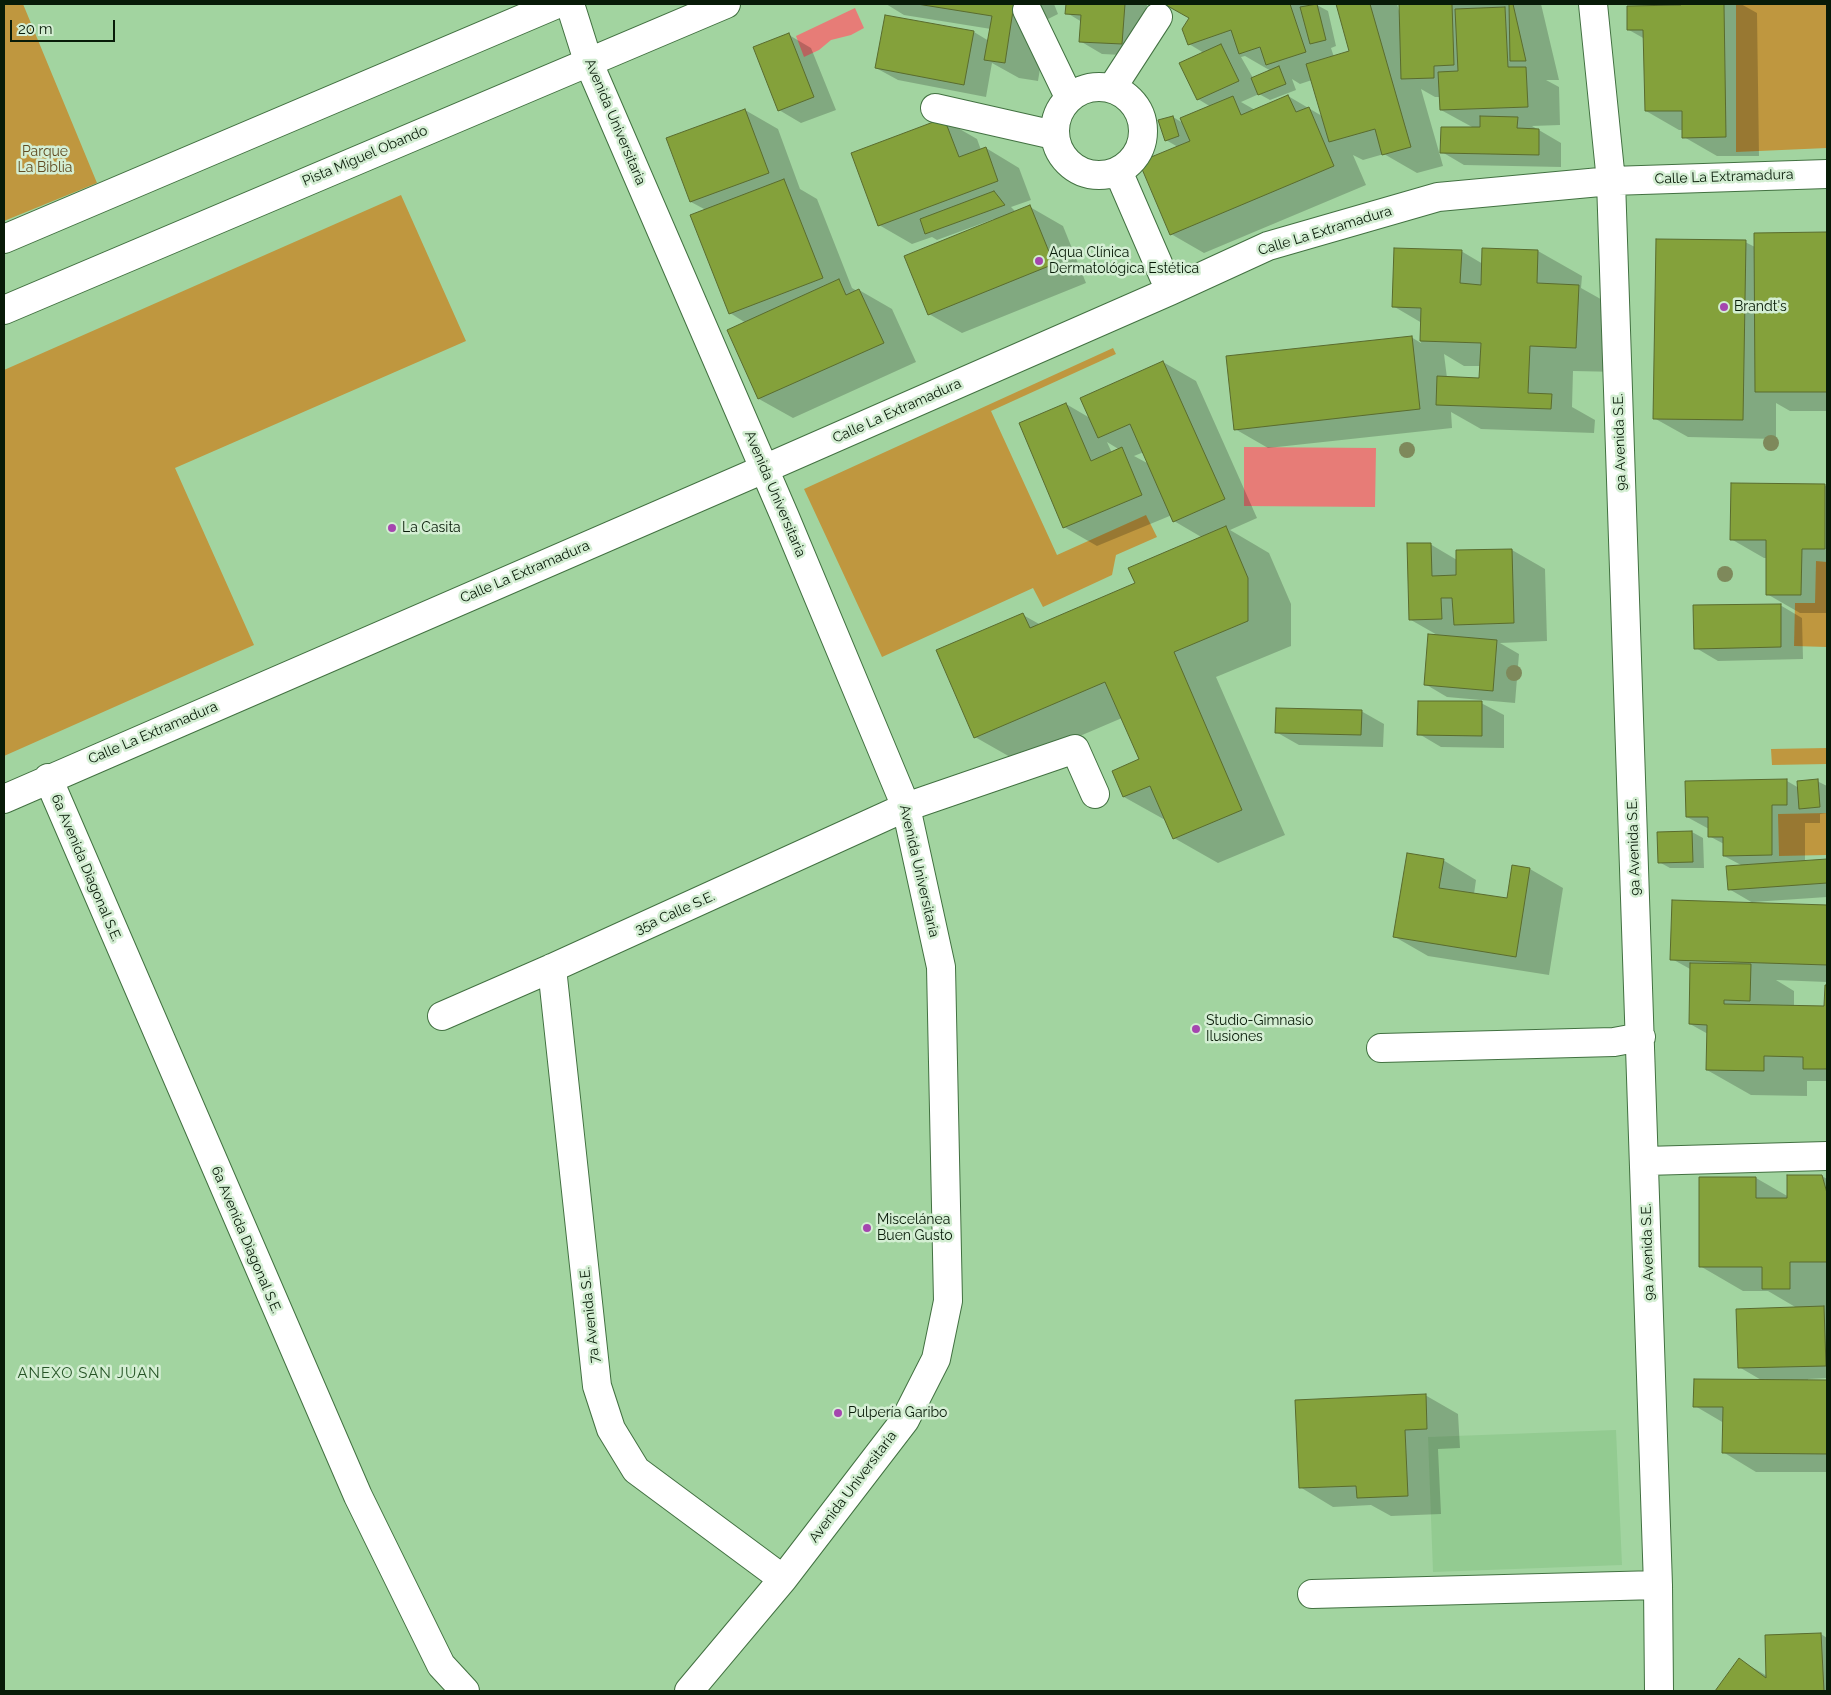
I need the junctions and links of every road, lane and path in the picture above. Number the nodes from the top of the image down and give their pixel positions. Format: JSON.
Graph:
{"nodes":[{"id":1,"x":558,"y":4,"type":"edge"},
{"id":2,"x":570,"y":4,"type":"edge"},
{"id":3,"x":726,"y":4,"type":"edge"},
{"id":4,"x":1593,"y":4,"type":"edge"},
{"id":5,"x":1028,"y":10,"type":"dead end"},
{"id":6,"x":1158,"y":17,"type":"dead end"},
{"id":7,"x":588,"y":61,"type":"junction"},
{"id":8,"x":1112,"y":88,"type":"junction"},
{"id":9,"x":1069,"y":98,"type":"junction"},
{"id":10,"x":935,"y":108,"type":"dead end"},
{"id":11,"x":1054,"y":135,"type":"junction"},
{"id":12,"x":1118,"y":171,"type":"junction"},
{"id":13,"x":1827,"y":174,"type":"edge"},
{"id":14,"x":1611,"y":181,"type":"junction"},
{"id":15,"x":4,"y":239,"type":"edge"},
{"id":16,"x":1170,"y":291,"type":"junction"},
{"id":17,"x":4,"y":310,"type":"edge"},
{"id":18,"x":764,"y":469,"type":"junction"},
{"id":19,"x":48,"y":778,"type":"junction"},
{"id":20,"x":1095,"y":794,"type":"dead end"},
{"id":21,"x":4,"y":799,"type":"edge"},
{"id":22,"x":906,"y":807,"type":"junction"},
{"id":23,"x":552,"y":968,"type":"junction"},
{"id":24,"x":442,"y":1016,"type":"dead end"},
{"id":25,"x":1641,"y":1037,"type":"junction"},
{"id":26,"x":1381,"y":1048,"type":"dead end"},
{"id":27,"x":1827,"y":1156,"type":"edge"},
{"id":28,"x":1645,"y":1161,"type":"junction"},
{"id":29,"x":783,"y":1579,"type":"junction"},
{"id":30,"x":1658,"y":1585,"type":"junction"},
{"id":31,"x":1312,"y":1594,"type":"dead end"},
{"id":32,"x":465,"y":1691,"type":"edge"},
{"id":33,"x":690,"y":1691,"type":"edge"},
{"id":34,"x":1659,"y":1691,"type":"edge"}],
"edges":[{"from":1,"to":15,"type":"street"},
{"from":2,"to":7,"type":"street","name":"Avenida Universitaria"},
{"from":3,"to":7,"type":"street","name":"Pista Miguel Obando"},
{"from":4,"to":14,"type":"street","name":"9a Avenida S.E."},
{"from":5,"to":9,"type":"street"},
{"from":6,"to":8,"type":"street"},
{"from":7,"to":17,"type":"street","name":"Pista Miguel Obando"},
{"from":7,"to":18,"type":"street","name":"Avenida Universitaria"},
{"from":8,"to":9,"type":"street"},
{"from":8,"to":12,"type":"street"},
{"from":9,"to":11,"type":"street"},
{"from":10,"to":11,"type":"street"},
{"from":11,"to":12,"type":"street"},
{"from":12,"to":16,"type":"street"},
{"from":13,"to":14,"type":"street","name":"Calle La Extramadura"},
{"from":14,"to":16,"type":"street","name":"Calle La Extramadura"},
{"from":14,"to":25,"type":"street","name":"9a Avenida S.E."},
{"from":16,"to":18,"type":"street","name":"Calle La Extramadura"},
{"from":18,"to":19,"type":"street","name":"Calle La Extramadura"},
{"from":18,"to":22,"type":"street","name":"Avenida Universitaria"},
{"from":19,"to":21,"type":"street","name":"Calle La Extramadura"},
{"from":19,"to":32,"type":"street","name":"6a Avenida Diagonal S.E."},
{"from":20,"to":22,"type":"street","name":"35a Calle S.E."},
{"from":22,"to":23,"type":"street","name":"35a Calle S.E."},
{"from":22,"to":29,"type":"street","name":"Avenida Universitaria"},
{"from":23,"to":24,"type":"street","name":"35a Calle S.E."},
{"from":23,"to":29,"type":"street","name":"7a Avenida S.E."},
{"from":25,"to":26,"type":"street"},
{"from":25,"to":28,"type":"street","name":"9a Avenida S.E."},
{"from":27,"to":28,"type":"street"},
{"from":28,"to":30,"type":"street","name":"9a Avenida S.E."},
{"from":29,"to":33,"type":"street","name":"Avenida Universitaria"},
{"from":30,"to":31,"type":"street"},
{"from":30,"to":34,"type":"street","name":"9a Avenida S.E."}]}
